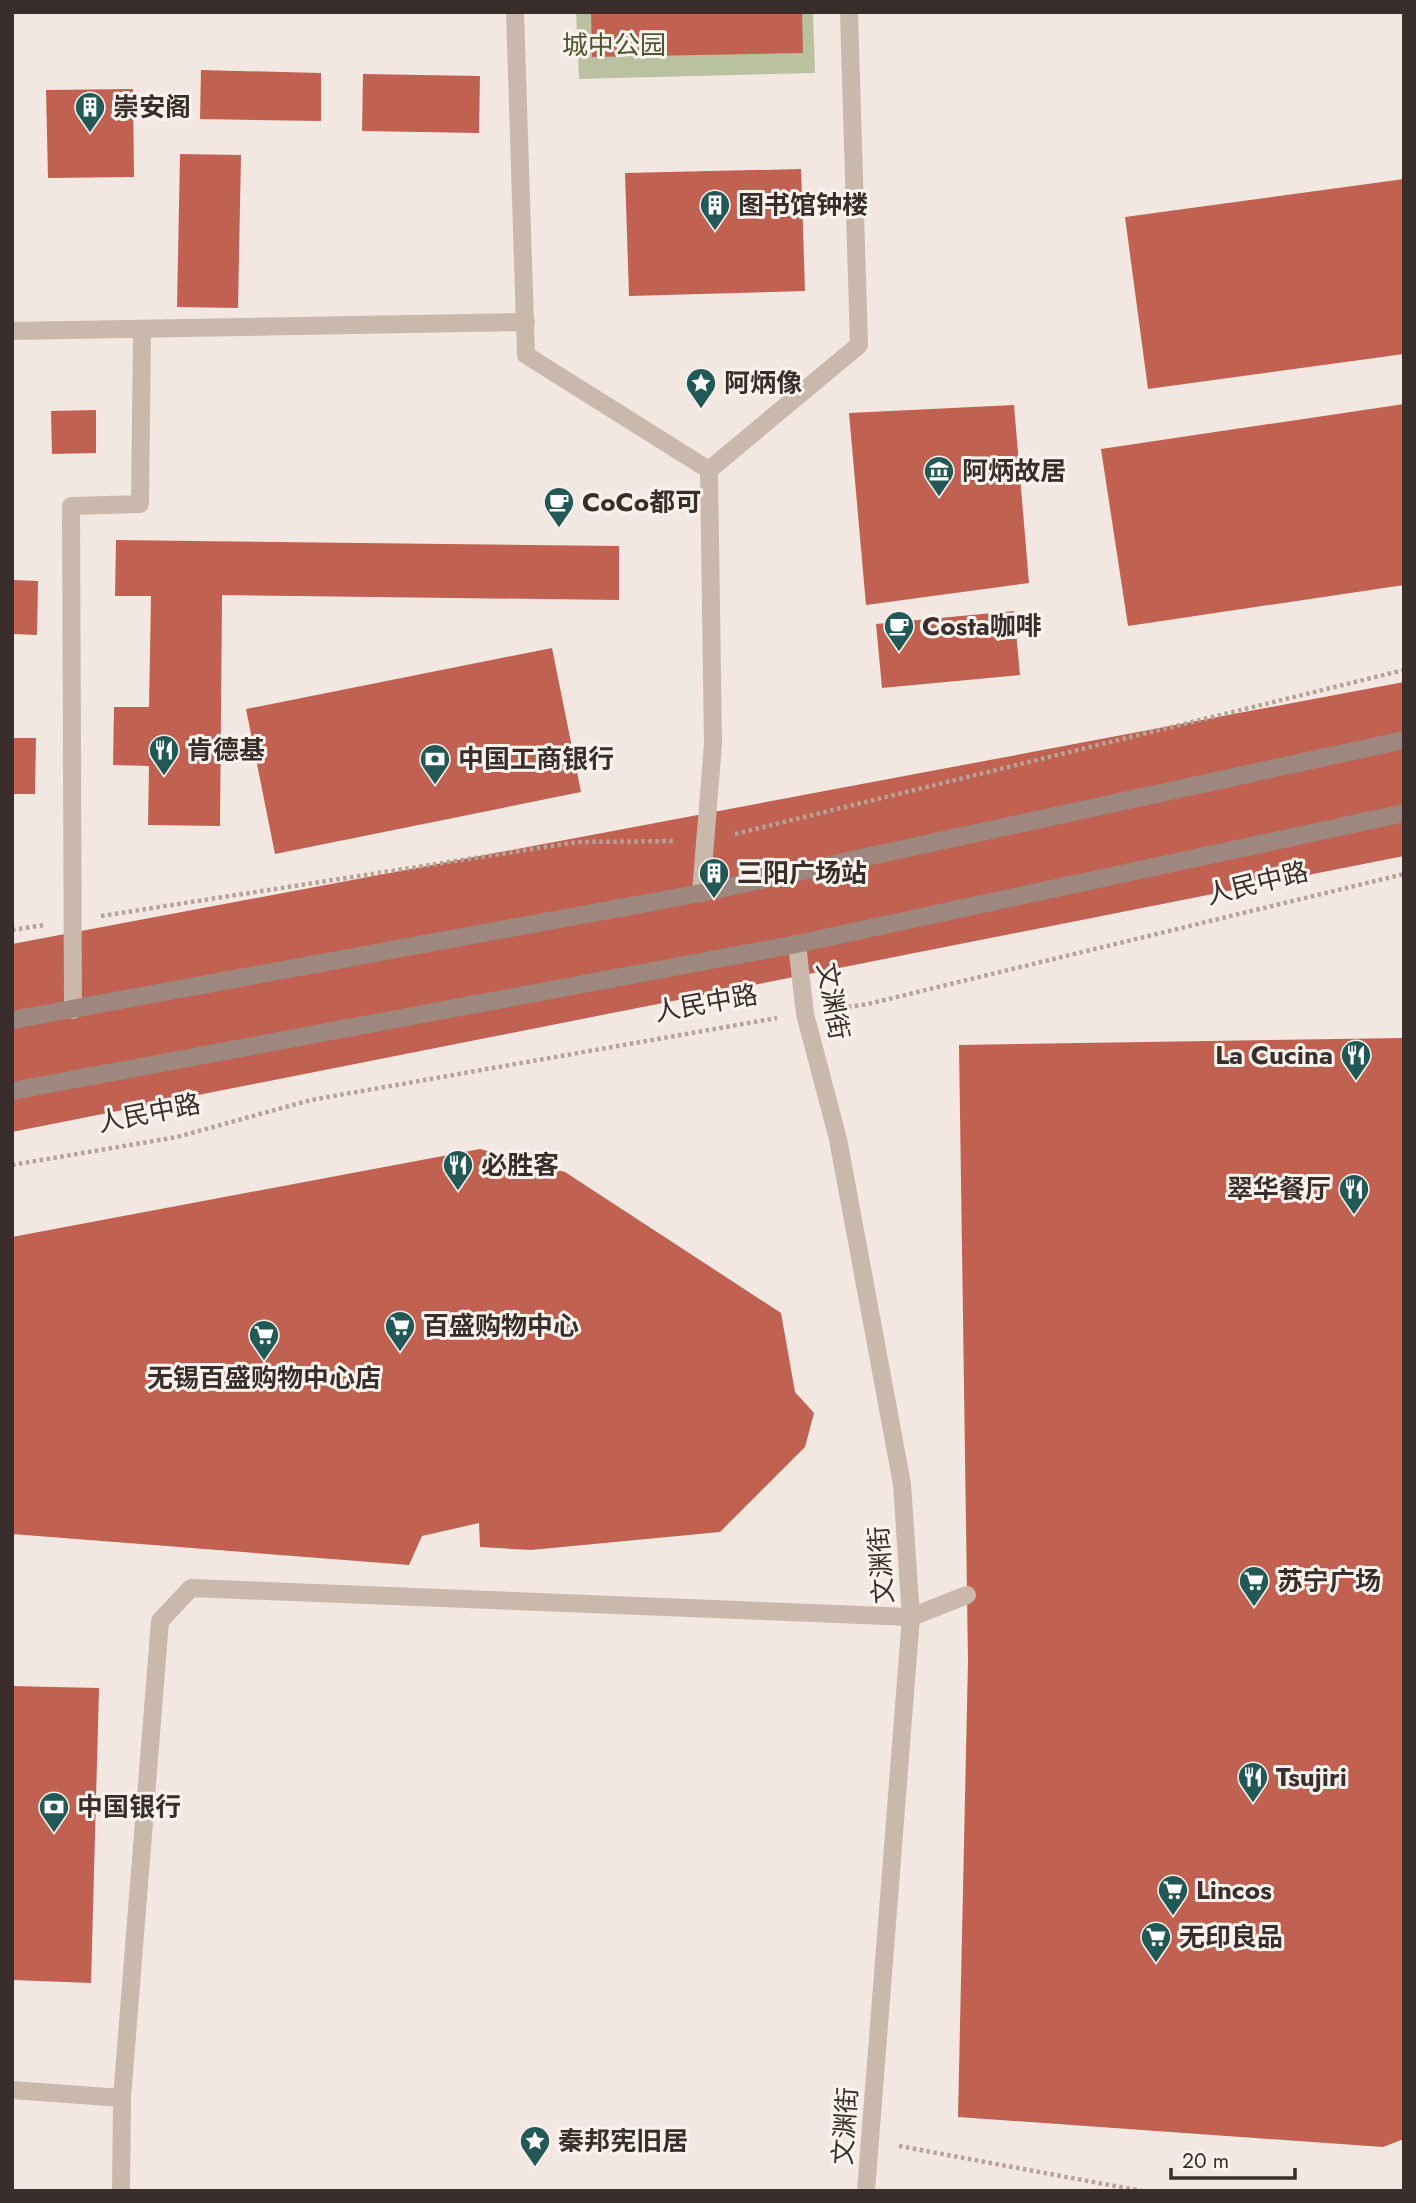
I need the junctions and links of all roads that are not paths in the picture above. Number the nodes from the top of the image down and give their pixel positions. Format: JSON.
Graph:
{"nodes":[{"id":1,"x":514,"y":12,"type":"edge"},
{"id":2,"x":849,"y":12,"type":"edge"},
{"id":3,"x":526,"y":321,"type":"junction"},
{"id":4,"x":12,"y":331,"type":"edge"},
{"id":5,"x":142,"y":331,"type":"junction"},
{"id":6,"x":709,"y":470,"type":"junction"},
{"id":7,"x":1404,"y":740,"type":"edge"},
{"id":8,"x":1404,"y":813,"type":"edge"},
{"id":9,"x":701,"y":893,"type":"junction"},
{"id":10,"x":797,"y":944,"type":"junction"},
{"id":11,"x":73,"y":1010,"type":"junction"},
{"id":12,"x":12,"y":1020,"type":"edge"},
{"id":13,"x":12,"y":1090,"type":"edge"},
{"id":14,"x":967,"y":1595,"type":"dead end"},
{"id":15,"x":911,"y":1617,"type":"junction"},
{"id":16,"x":12,"y":2090,"type":"edge"},
{"id":17,"x":122,"y":2098,"type":"junction"},
{"id":18,"x":121,"y":2191,"type":"edge"},
{"id":19,"x":866,"y":2191,"type":"edge"}],
"edges":[{"from":1,"to":3,"type":"street"},
{"from":2,"to":6,"type":"street"},
{"from":3,"to":5,"type":"street"},
{"from":3,"to":6,"type":"street"},
{"from":4,"to":5,"type":"street"},
{"from":5,"to":11,"type":"street"},
{"from":6,"to":9,"type":"street"},
{"from":7,"to":9,"type":"main road"},
{"from":8,"to":10,"type":"main road","name":"人民中路"},
{"from":9,"to":11,"type":"main road"},
{"from":10,"to":13,"type":"main road","name":"人民中路"},
{"from":10,"to":15,"type":"street","name":"文渊街"},
{"from":11,"to":12,"type":"main road"},
{"from":14,"to":15,"type":"street"},
{"from":15,"to":17,"type":"street"},
{"from":15,"to":19,"type":"street","name":"文渊街"},
{"from":16,"to":17,"type":"street"},
{"from":17,"to":18,"type":"street"}]}
